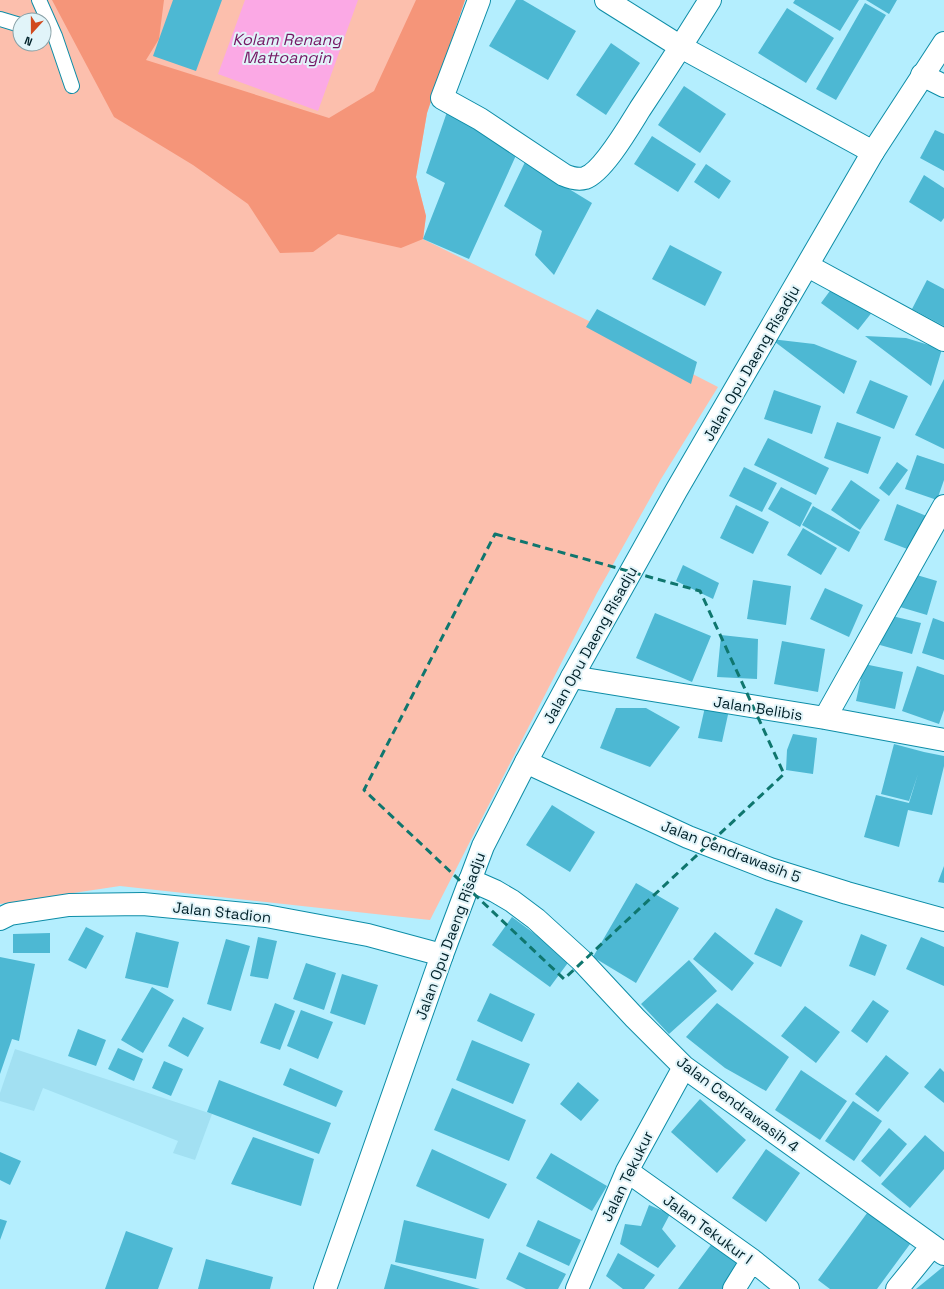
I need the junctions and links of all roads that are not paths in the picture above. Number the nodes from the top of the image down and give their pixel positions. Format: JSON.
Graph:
{"nodes":[{"id":1,"x":39,"y":0,"type":"edge"},
{"id":2,"x":479,"y":0,"type":"edge"},
{"id":3,"x":606,"y":0,"type":"edge"},
{"id":4,"x":710,"y":0,"type":"edge"},
{"id":5,"x":42,"y":12,"type":"edge"},
{"id":6,"x":0,"y":19,"type":"edge"},
{"id":7,"x":12,"y":23,"type":"edge"},
{"id":8,"x":52,"y":42,"type":"edge"},
{"id":9,"x":944,"y":43,"type":"edge"},
{"id":10,"x":681,"y":47,"type":"junction"},
{"id":11,"x":922,"y":75,"type":"junction"},
{"id":12,"x":72,"y":86,"type":"dead end"},
{"id":13,"x":944,"y":86,"type":"edge"},
{"id":14,"x":873,"y":152,"type":"junction"},
{"id":15,"x":808,"y":266,"type":"junction"},
{"id":16,"x":944,"y":340,"type":"edge"},
{"id":17,"x":944,"y":506,"type":"edge"},
{"id":18,"x":572,"y":677,"type":"junction"},
{"id":19,"x":825,"y":718,"type":"junction"},
{"id":20,"x":944,"y":740,"type":"edge"},
{"id":21,"x":526,"y":762,"type":"junction"},
{"id":22,"x":470,"y":880,"type":"junction"},
{"id":23,"x":0,"y":919,"type":"edge"},
{"id":24,"x":944,"y":920,"type":"edge"},
{"id":25,"x":442,"y":955,"type":"junction"},
{"id":26,"x":684,"y":1067,"type":"junction"},
{"id":27,"x":627,"y":1171,"type":"junction"},
{"id":28,"x":938,"y":1250,"type":"edge"},
{"id":29,"x":752,"y":1260,"type":"junction"},
{"id":30,"x":325,"y":1289,"type":"edge"},
{"id":31,"x":577,"y":1289,"type":"edge"},
{"id":32,"x":734,"y":1289,"type":"edge"},
{"id":33,"x":788,"y":1289,"type":"edge"},
{"id":34,"x":897,"y":1289,"type":"edge"}],
"edges":[{"from":1,"to":5,"type":"lane"},
{"from":2,"to":10,"type":"street"},
{"from":3,"to":10,"type":"street"},
{"from":4,"to":10,"type":"street"},
{"from":6,"to":7,"type":"lane"},
{"from":8,"to":12,"type":"lane"},
{"from":9,"to":11,"type":"street","name":"Jalan Opu Daeng Risadju"},
{"from":10,"to":14,"type":"street"},
{"from":11,"to":13,"type":"street"},
{"from":11,"to":14,"type":"street","name":"Jalan Opu Daeng Risadju"},
{"from":14,"to":15,"type":"street","name":"Jalan Opu Daeng Risadju"},
{"from":15,"to":16,"type":"street"},
{"from":15,"to":18,"type":"street","name":"Jalan Opu Daeng Risadju"},
{"from":17,"to":19,"type":"street"},
{"from":18,"to":19,"type":"street","name":"Jalan Belibis"},
{"from":18,"to":21,"type":"street","name":"Jalan Opu Daeng Risadju"},
{"from":19,"to":20,"type":"street","name":"Jalan Belibis"},
{"from":21,"to":22,"type":"street","name":"Jalan Opu Daeng Risadju"},
{"from":21,"to":24,"type":"street","name":"Jalan Cendrawasih 5"},
{"from":22,"to":25,"type":"street","name":"Jalan Opu Daeng Risadju"},
{"from":22,"to":26,"type":"street","name":"Jalan Cendrawasih 4"},
{"from":23,"to":25,"type":"street","name":"Jalan Stadion"},
{"from":25,"to":30,"type":"street","name":"Jalan Opu Daeng Risadju"},
{"from":26,"to":27,"type":"street","name":"Jalan Tekukur"},
{"from":26,"to":28,"type":"street","name":"Jalan Cendrawasih 4"},
{"from":27,"to":29,"type":"street","name":"Jalan Tekukur I"},
{"from":27,"to":31,"type":"street","name":"Jalan Tekukur"},
{"from":28,"to":34,"type":"street"},
{"from":29,"to":32,"type":"street"},
{"from":29,"to":33,"type":"street","name":"Jalan Tekukur I"}]}
